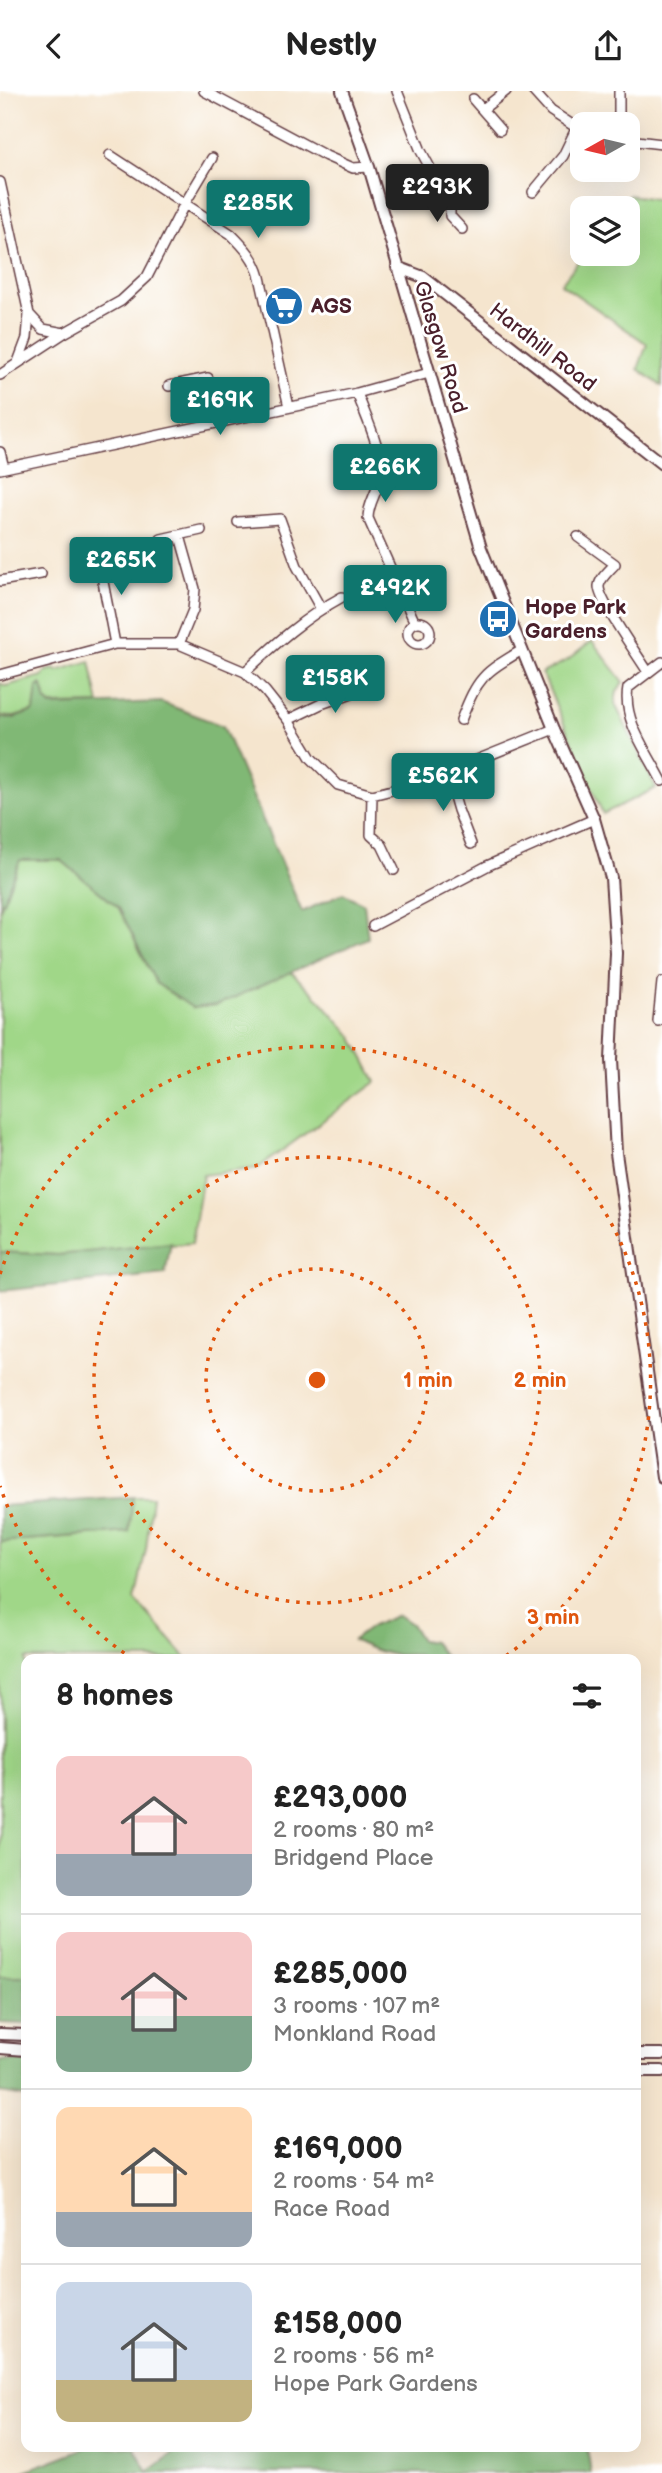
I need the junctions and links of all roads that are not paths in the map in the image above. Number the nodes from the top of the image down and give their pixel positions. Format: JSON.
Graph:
{"nodes":[{"id":1,"x":204,"y":91,"type":"edge"},
{"id":2,"x":342,"y":91,"type":"edge"},
{"id":3,"x":397,"y":91,"type":"edge"},
{"id":4,"x":506,"y":91,"type":"edge"},
{"id":5,"x":533,"y":91,"type":"edge"},
{"id":6,"x":619,"y":91,"type":"edge"},
{"id":7,"x":472,"y":99,"type":"dead end"},
{"id":8,"x":483,"y":109,"type":"junction"},
{"id":9,"x":620,"y":112,"type":"edge"},
{"id":10,"x":570,"y":125,"type":"edge"},
{"id":11,"x":500,"y":130,"type":"dead end"},
{"id":12,"x":640,"y":141,"type":"edge"},
{"id":13,"x":570,"y":144,"type":"edge"},
{"id":14,"x":662,"y":144,"type":"edge"},
{"id":15,"x":110,"y":155,"type":"dead end"},
{"id":16,"x":212,"y":158,"type":"dead end"},
{"id":17,"x":369,"y":167,"type":"junction"},
{"id":18,"x":0,"y":182,"type":"edge"},
{"id":19,"x":533,"y":192,"type":"dead end"},
{"id":20,"x":472,"y":196,"type":"dead end"},
{"id":21,"x":184,"y":205,"type":"junction"},
{"id":22,"x":450,"y":205,"type":"junction"},
{"id":23,"x":462,"y":229,"type":"dead end"},
{"id":24,"x":397,"y":267,"type":"junction"},
{"id":25,"x":29,"y":314,"type":"junction"},
{"id":26,"x":64,"y":333,"type":"junction"},
{"id":27,"x":18,"y":362,"type":"junction"},
{"id":28,"x":429,"y":373,"type":"junction"},
{"id":29,"x":0,"y":375,"type":"edge"},
{"id":30,"x":169,"y":386,"type":"dead end"},
{"id":31,"x":357,"y":393,"type":"junction"},
{"id":32,"x":289,"y":407,"type":"junction"},
{"id":33,"x":218,"y":422,"type":"junction"},
{"id":34,"x":0,"y":452,"type":"edge"},
{"id":35,"x":662,"y":464,"type":"edge"},
{"id":36,"x":2,"y":468,"type":"edge"},
{"id":37,"x":239,"y":522,"type":"dead end"},
{"id":38,"x":201,"y":530,"type":"dead end"},
{"id":39,"x":180,"y":536,"type":"junction"},
{"id":40,"x":578,"y":537,"type":"dead end"},
{"id":41,"x":160,"y":539,"type":"dead end"},
{"id":42,"x":116,"y":552,"type":"dead end"},
{"id":43,"x":98,"y":556,"type":"junction"},
{"id":44,"x":78,"y":561,"type":"dead end"},
{"id":45,"x":41,"y":574,"type":"dead end"},
{"id":46,"x":0,"y":581,"type":"edge"},
{"id":47,"x":342,"y":597,"type":"dead end"},
{"id":48,"x":321,"y":609,"type":"junction"},
{"id":49,"x":415,"y":623,"type":"dead end"},
{"id":50,"x":115,"y":644,"type":"junction"},
{"id":51,"x":179,"y":644,"type":"junction"},
{"id":52,"x":522,"y":650,"type":"junction"},
{"id":53,"x":662,"y":662,"type":"edge"},
{"id":54,"x":245,"y":672,"type":"junction"},
{"id":55,"x":648,"y":672,"type":"junction"},
{"id":56,"x":0,"y":675,"type":"edge"},
{"id":57,"x":371,"y":685,"type":"dead end"},
{"id":58,"x":288,"y":720,"type":"junction"},
{"id":59,"x":461,"y":720,"type":"dead end"},
{"id":60,"x":554,"y":729,"type":"junction"},
{"id":61,"x":447,"y":772,"type":"junction"},
{"id":62,"x":662,"y":781,"type":"edge"},
{"id":63,"x":372,"y":795,"type":"junction"},
{"id":64,"x":594,"y":819,"type":"junction"},
{"id":65,"x":471,"y":844,"type":"dead end"},
{"id":66,"x":394,"y":870,"type":"dead end"},
{"id":67,"x":373,"y":926,"type":"dead end"},
{"id":68,"x":662,"y":982,"type":"edge"},
{"id":69,"x":658,"y":1021,"type":"dead end"},
{"id":70,"x":662,"y":1477,"type":"edge"},
{"id":71,"x":0,"y":2034,"type":"edge"},
{"id":72,"x":21,"y":2035,"type":"edge"},
{"id":73,"x":0,"y":2048,"type":"edge"},
{"id":74,"x":21,"y":2050,"type":"edge"},
{"id":75,"x":641,"y":2054,"type":"edge"},
{"id":76,"x":662,"y":2054,"type":"edge"},
{"id":77,"x":641,"y":2071,"type":"edge"},
{"id":78,"x":662,"y":2071,"type":"edge"}],
"edges":[{"from":1,"to":17,"type":"street"},
{"from":2,"to":17,"type":"main road","name":"Glasgow Road"},
{"from":3,"to":22,"type":"street"},
{"from":4,"to":8,"type":"street"},
{"from":5,"to":10,"type":"street"},
{"from":6,"to":9,"type":"street"},
{"from":7,"to":8,"type":"street"},
{"from":8,"to":11,"type":"street"},
{"from":12,"to":14,"type":"street"},
{"from":13,"to":19,"type":"street"},
{"from":15,"to":21,"type":"street"},
{"from":16,"to":21,"type":"street"},
{"from":17,"to":24,"type":"main road","name":"Glasgow Road"},
{"from":18,"to":25,"type":"street"},
{"from":20,"to":22,"type":"street"},
{"from":21,"to":26,"type":"street"},
{"from":21,"to":32,"type":"street"},
{"from":22,"to":23,"type":"street"},
{"from":24,"to":28,"type":"main road","name":"Glasgow Road"},
{"from":24,"to":35,"type":"main road","name":"Hardhill Road"},
{"from":25,"to":26,"type":"street"},
{"from":25,"to":27,"type":"street"},
{"from":26,"to":27,"type":"street"},
{"from":27,"to":29,"type":"street"},
{"from":28,"to":31,"type":"street"},
{"from":28,"to":52,"type":"main road","name":"Glasgow Road"},
{"from":30,"to":33,"type":"street"},
{"from":31,"to":32,"type":"street"},
{"from":31,"to":49,"type":"street"},
{"from":32,"to":33,"type":"street"},
{"from":33,"to":36,"type":"street"},
{"from":34,"to":36,"type":"street"},
{"from":37,"to":48,"type":"street"},
{"from":38,"to":39,"type":"street"},
{"from":39,"to":41,"type":"street"},
{"from":39,"to":51,"type":"street"},
{"from":40,"to":55,"type":"street"},
{"from":42,"to":43,"type":"street"},
{"from":43,"to":44,"type":"street"},
{"from":43,"to":50,"type":"street"},
{"from":45,"to":46,"type":"street"},
{"from":47,"to":48,"type":"street"},
{"from":48,"to":54,"type":"street"},
{"from":50,"to":51,"type":"street"},
{"from":50,"to":56,"type":"street"},
{"from":51,"to":54,"type":"street"},
{"from":52,"to":59,"type":"street"},
{"from":52,"to":60,"type":"main road","name":"Glasgow Road"},
{"from":53,"to":55,"type":"street"},
{"from":54,"to":58,"type":"street"},
{"from":55,"to":62,"type":"street"},
{"from":57,"to":58,"type":"street"},
{"from":58,"to":63,"type":"street"},
{"from":60,"to":61,"type":"street"},
{"from":60,"to":64,"type":"main road","name":"Glasgow Road"},
{"from":61,"to":63,"type":"street"},
{"from":61,"to":65,"type":"street"},
{"from":63,"to":66,"type":"street"},
{"from":64,"to":67,"type":"street"},
{"from":64,"to":70,"type":"main road","name":"Glasgow Road"},
{"from":68,"to":69,"type":"street"},
{"from":71,"to":72,"type":"main road"},
{"from":73,"to":74,"type":"main road"},
{"from":75,"to":76,"type":"main road"},
{"from":77,"to":78,"type":"main road"}]}
